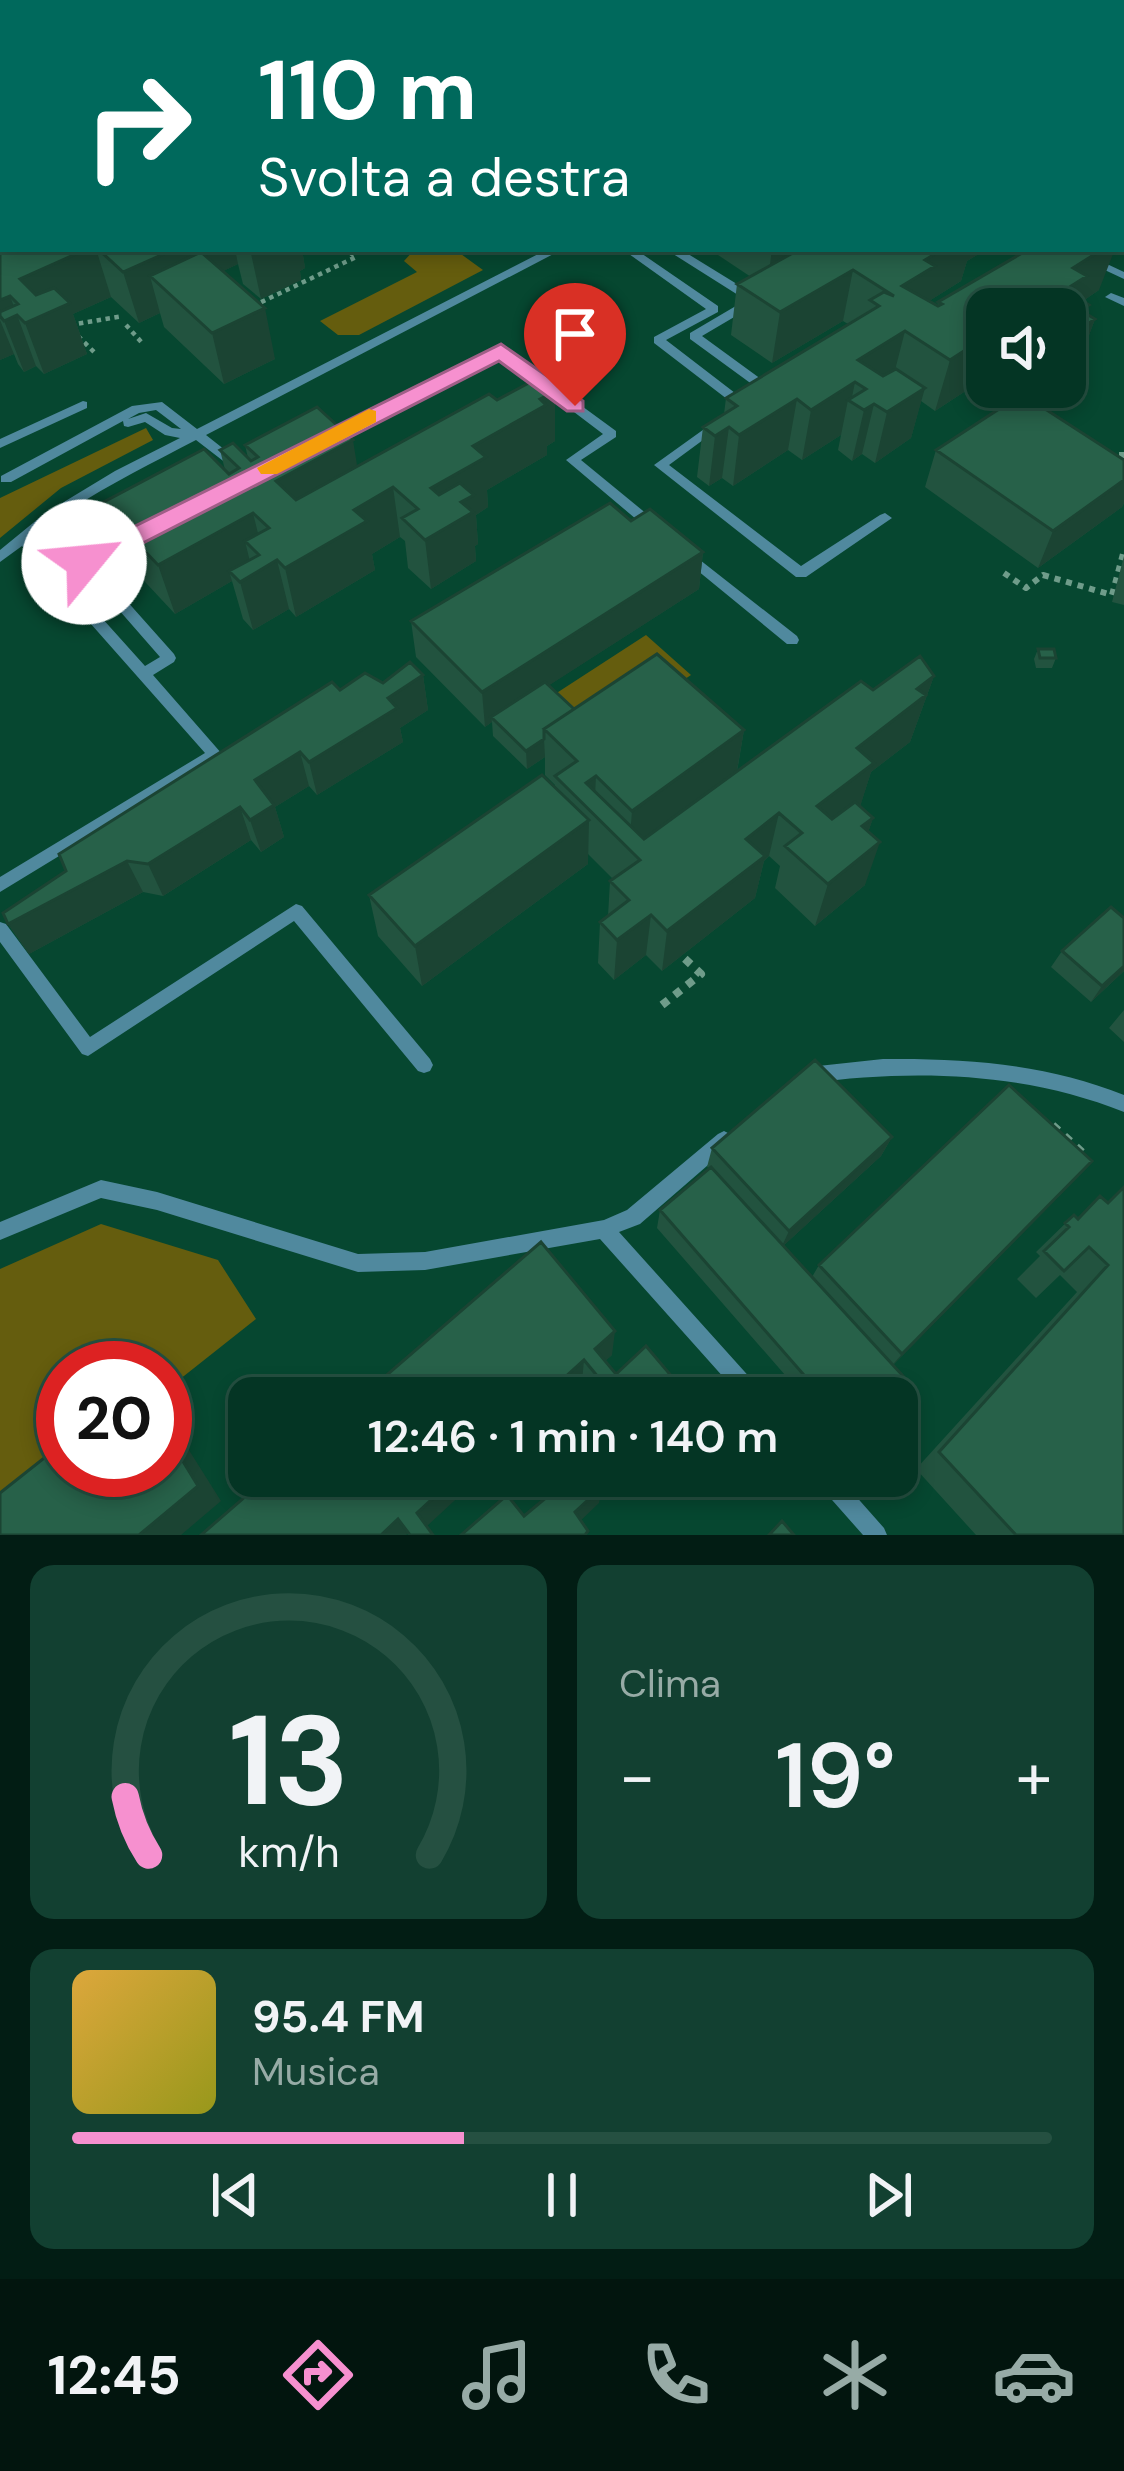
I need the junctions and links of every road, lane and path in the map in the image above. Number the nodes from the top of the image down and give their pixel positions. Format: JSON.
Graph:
{"nodes":[{"id":1,"x":349,"y":252,"type":"edge"},
{"id":2,"x":551,"y":252,"type":"edge"},
{"id":3,"x":632,"y":252,"type":"edge"},
{"id":4,"x":671,"y":252,"type":"edge"},
{"id":5,"x":678,"y":252,"type":"edge"},
{"id":6,"x":1072,"y":252,"type":"edge"},
{"id":7,"x":649,"y":263,"type":"junction"},
{"id":8,"x":1124,"y":276,"type":"edge"},
{"id":9,"x":247,"y":309,"type":"edge"},
{"id":10,"x":123,"y":316,"type":"edge"},
{"id":11,"x":127,"y":325,"type":"dead end"},
{"id":12,"x":56,"y":330,"type":"edge"},
{"id":13,"x":63,"y":337,"type":"edge"},
{"id":14,"x":145,"y":345,"type":"dead end"},
{"id":15,"x":96,"y":354,"type":"dead end"},
{"id":16,"x":784,"y":380,"type":"edge"},
{"id":17,"x":768,"y":390,"type":"junction"},
{"id":18,"x":83,"y":405,"type":"dead end"},
{"id":19,"x":745,"y":405,"type":"junction"},
{"id":20,"x":170,"y":432,"type":"junction"},
{"id":21,"x":197,"y":435,"type":"junction"},
{"id":22,"x":0,"y":444,"type":"edge"},
{"id":23,"x":307,"y":448,"type":"edge"},
{"id":24,"x":169,"y":449,"type":"junction"},
{"id":25,"x":3,"y":481,"type":"edge"},
{"id":26,"x":227,"y":487,"type":"edge"},
{"id":27,"x":885,"y":518,"type":"dead end"},
{"id":28,"x":145,"y":530,"type":"edge"},
{"id":29,"x":664,"y":535,"type":"edge"},
{"id":30,"x":22,"y":538,"type":"junction"},
{"id":31,"x":682,"y":550,"type":"edge"},
{"id":32,"x":1124,"y":550,"type":"edge"},
{"id":33,"x":0,"y":557,"type":"edge"},
{"id":34,"x":1004,"y":573,"type":"dead end"},
{"id":35,"x":792,"y":640,"type":"dead end"},
{"id":36,"x":143,"y":674,"type":"junction"},
{"id":37,"x":0,"y":885,"type":"edge"},
{"id":38,"x":0,"y":929,"type":"edge"},
{"id":39,"x":683,"y":957,"type":"edge"},
{"id":40,"x":662,"y":1005,"type":"dead end"},
{"id":41,"x":424,"y":1065,"type":"dead end"},
{"id":42,"x":781,"y":1091,"type":"edge"},
{"id":43,"x":1124,"y":1104,"type":"edge"},
{"id":44,"x":746,"y":1121,"type":"edge"},
{"id":45,"x":1037,"y":1130,"type":"edge"},
{"id":46,"x":1083,"y":1153,"type":"edge"},
{"id":47,"x":604,"y":1229,"type":"junction"},
{"id":48,"x":0,"y":1231,"type":"edge"},
{"id":49,"x":736,"y":1377,"type":"edge"},
{"id":50,"x":843,"y":1497,"type":"edge"},
{"id":51,"x":877,"y":1535,"type":"edge"}],
"edges":[{"from":1,"to":9,"type":"path"},
{"from":2,"to":21,"type":"lane"},
{"from":3,"to":7,"type":"lane"},
{"from":4,"to":7,"type":"lane"},
{"from":5,"to":17,"type":"lane"},
{"from":6,"to":8,"type":"lane"},
{"from":7,"to":19,"type":"lane"},
{"from":10,"to":12,"type":"path"},
{"from":11,"to":14,"type":"path"},
{"from":13,"to":15,"type":"path"},
{"from":16,"to":17,"type":"lane"},
{"from":17,"to":19,"type":"lane"},
{"from":18,"to":22,"type":"lane"},
{"from":19,"to":27,"type":"lane"},
{"from":20,"to":21,"type":"lane"},
{"from":20,"to":24,"type":"lane"},
{"from":20,"to":25,"type":"lane"},
{"from":21,"to":24,"type":"lane"},
{"from":21,"to":25,"type":"lane"},
{"from":21,"to":26,"type":"lane"},
{"from":23,"to":29,"type":"lane"},
{"from":24,"to":30,"type":"lane"},
{"from":28,"to":36,"type":"lane"},
{"from":30,"to":33,"type":"lane"},
{"from":30,"to":36,"type":"lane"},
{"from":31,"to":35,"type":"lane"},
{"from":32,"to":34,"type":"path"},
{"from":36,"to":37,"type":"lane"},
{"from":38,"to":41,"type":"lane"},
{"from":39,"to":40,"type":"path"},
{"from":42,"to":43,"type":"lane"},
{"from":44,"to":47,"type":"lane"},
{"from":45,"to":46,"type":"path"},
{"from":47,"to":48,"type":"lane"},
{"from":47,"to":49,"type":"lane"},
{"from":50,"to":51,"type":"lane"}]}
